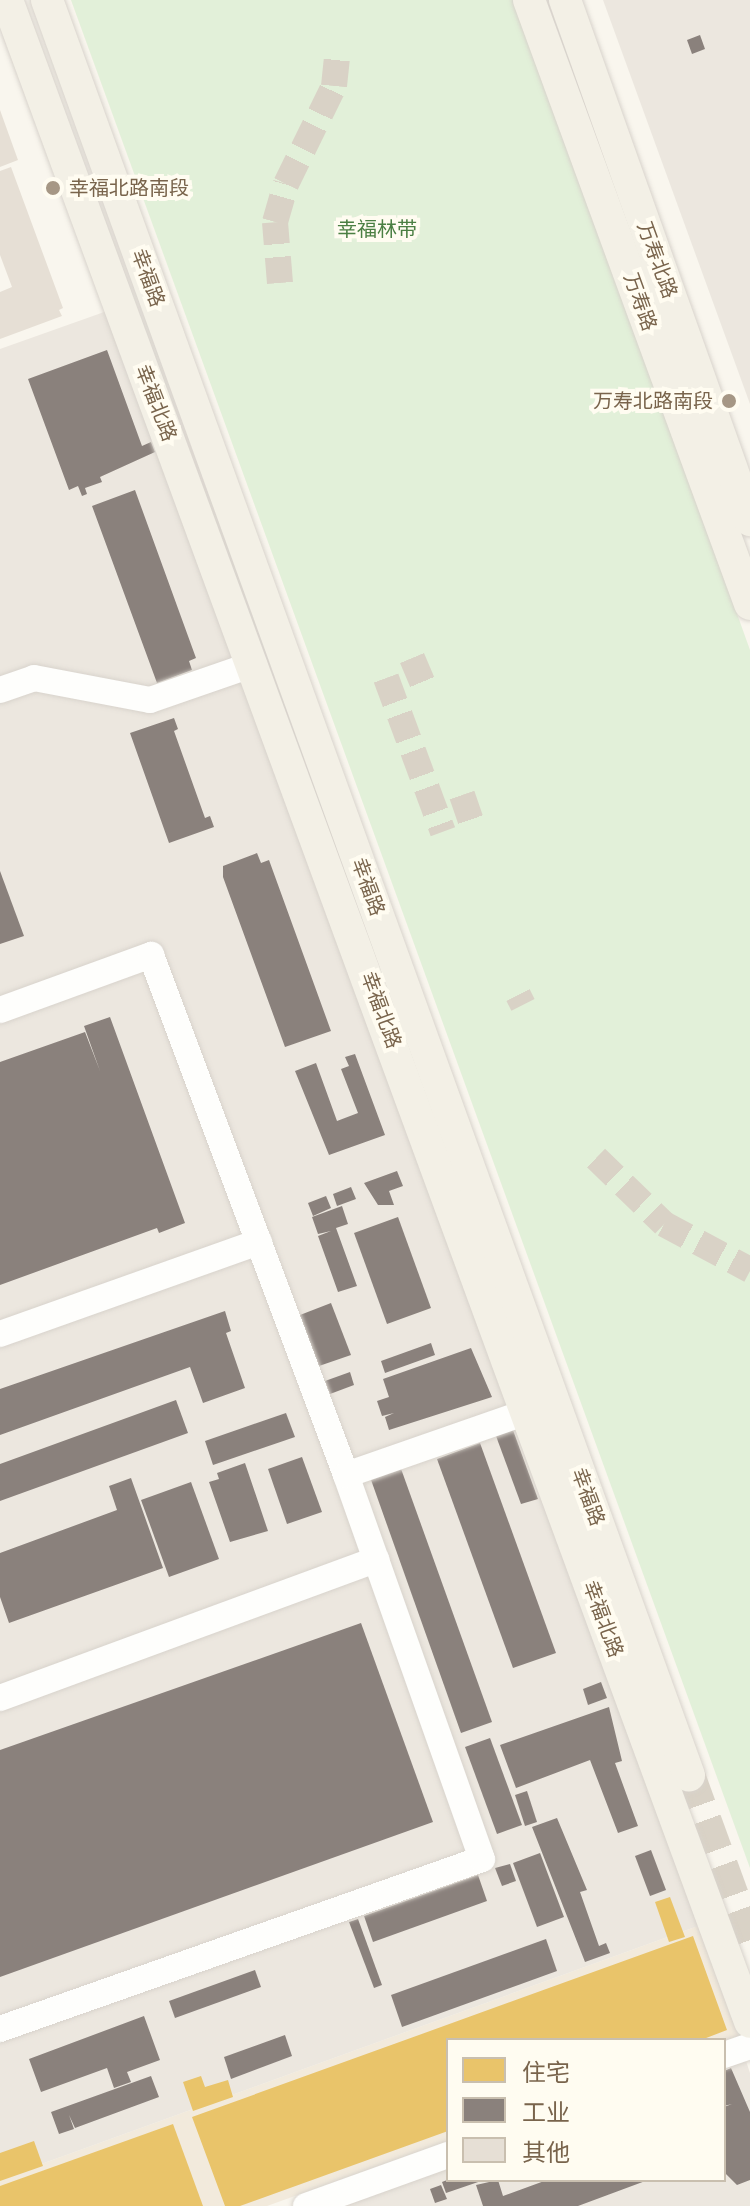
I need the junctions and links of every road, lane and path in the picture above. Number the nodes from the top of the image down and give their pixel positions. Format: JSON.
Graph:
{"nodes":[{"id":1,"x":47,"y":0,"type":"edge"},
{"id":2,"x":529,"y":0,"type":"edge"},
{"id":3,"x":565,"y":0,"type":"edge"},
{"id":4,"x":8,"y":21,"type":"edge"},
{"id":5,"x":750,"y":520,"type":"edge"},
{"id":6,"x":750,"y":604,"type":"edge"},
{"id":7,"x":254,"y":664,"type":"junction"},
{"id":8,"x":0,"y":690,"type":"edge"},
{"id":9,"x":0,"y":1010,"type":"edge"},
{"id":10,"x":259,"y":1242,"type":"junction"},
{"id":11,"x":0,"y":1334,"type":"edge"},
{"id":12,"x":527,"y":1412,"type":"junction"},
{"id":13,"x":346,"y":1475,"type":"junction"},
{"id":14,"x":376,"y":1560,"type":"junction"},
{"id":15,"x":0,"y":1698,"type":"edge"},
{"id":16,"x":689,"y":1775,"type":"tunnel mouth"},
{"id":17,"x":738,"y":1965,"type":"edge"},
{"id":18,"x":750,"y":2022,"type":"edge"},
{"id":19,"x":0,"y":2029,"type":"edge"},
{"id":20,"x":750,"y":2046,"type":"edge"},
{"id":21,"x":726,"y":2054,"type":"edge"},
{"id":22,"x":446,"y":2156,"type":"edge"},
{"id":23,"x":306,"y":2206,"type":"edge"}],
"edges":[{"from":1,"to":16,"type":"main road","name":"幸福路"},
{"from":2,"to":6,"type":"main road","name":"万寿路"},
{"from":3,"to":5,"type":"main road","name":"万寿北路"},
{"from":4,"to":7,"type":"main road","name":"幸福北路"},
{"from":7,"to":8,"type":"street"},
{"from":7,"to":12,"type":"main road","name":"幸福北路"},
{"from":9,"to":10,"type":"street"},
{"from":10,"to":11,"type":"street"},
{"from":10,"to":13,"type":"street"},
{"from":12,"to":13,"type":"street"},
{"from":12,"to":17,"type":"main road","name":"幸福北路"},
{"from":13,"to":14,"type":"street"},
{"from":14,"to":15,"type":"street"},
{"from":14,"to":19,"type":"street"},
{"from":17,"to":18,"type":"main road","name":"幸福北路"},
{"from":20,"to":21,"type":"street"},
{"from":22,"to":23,"type":"street"}]}
